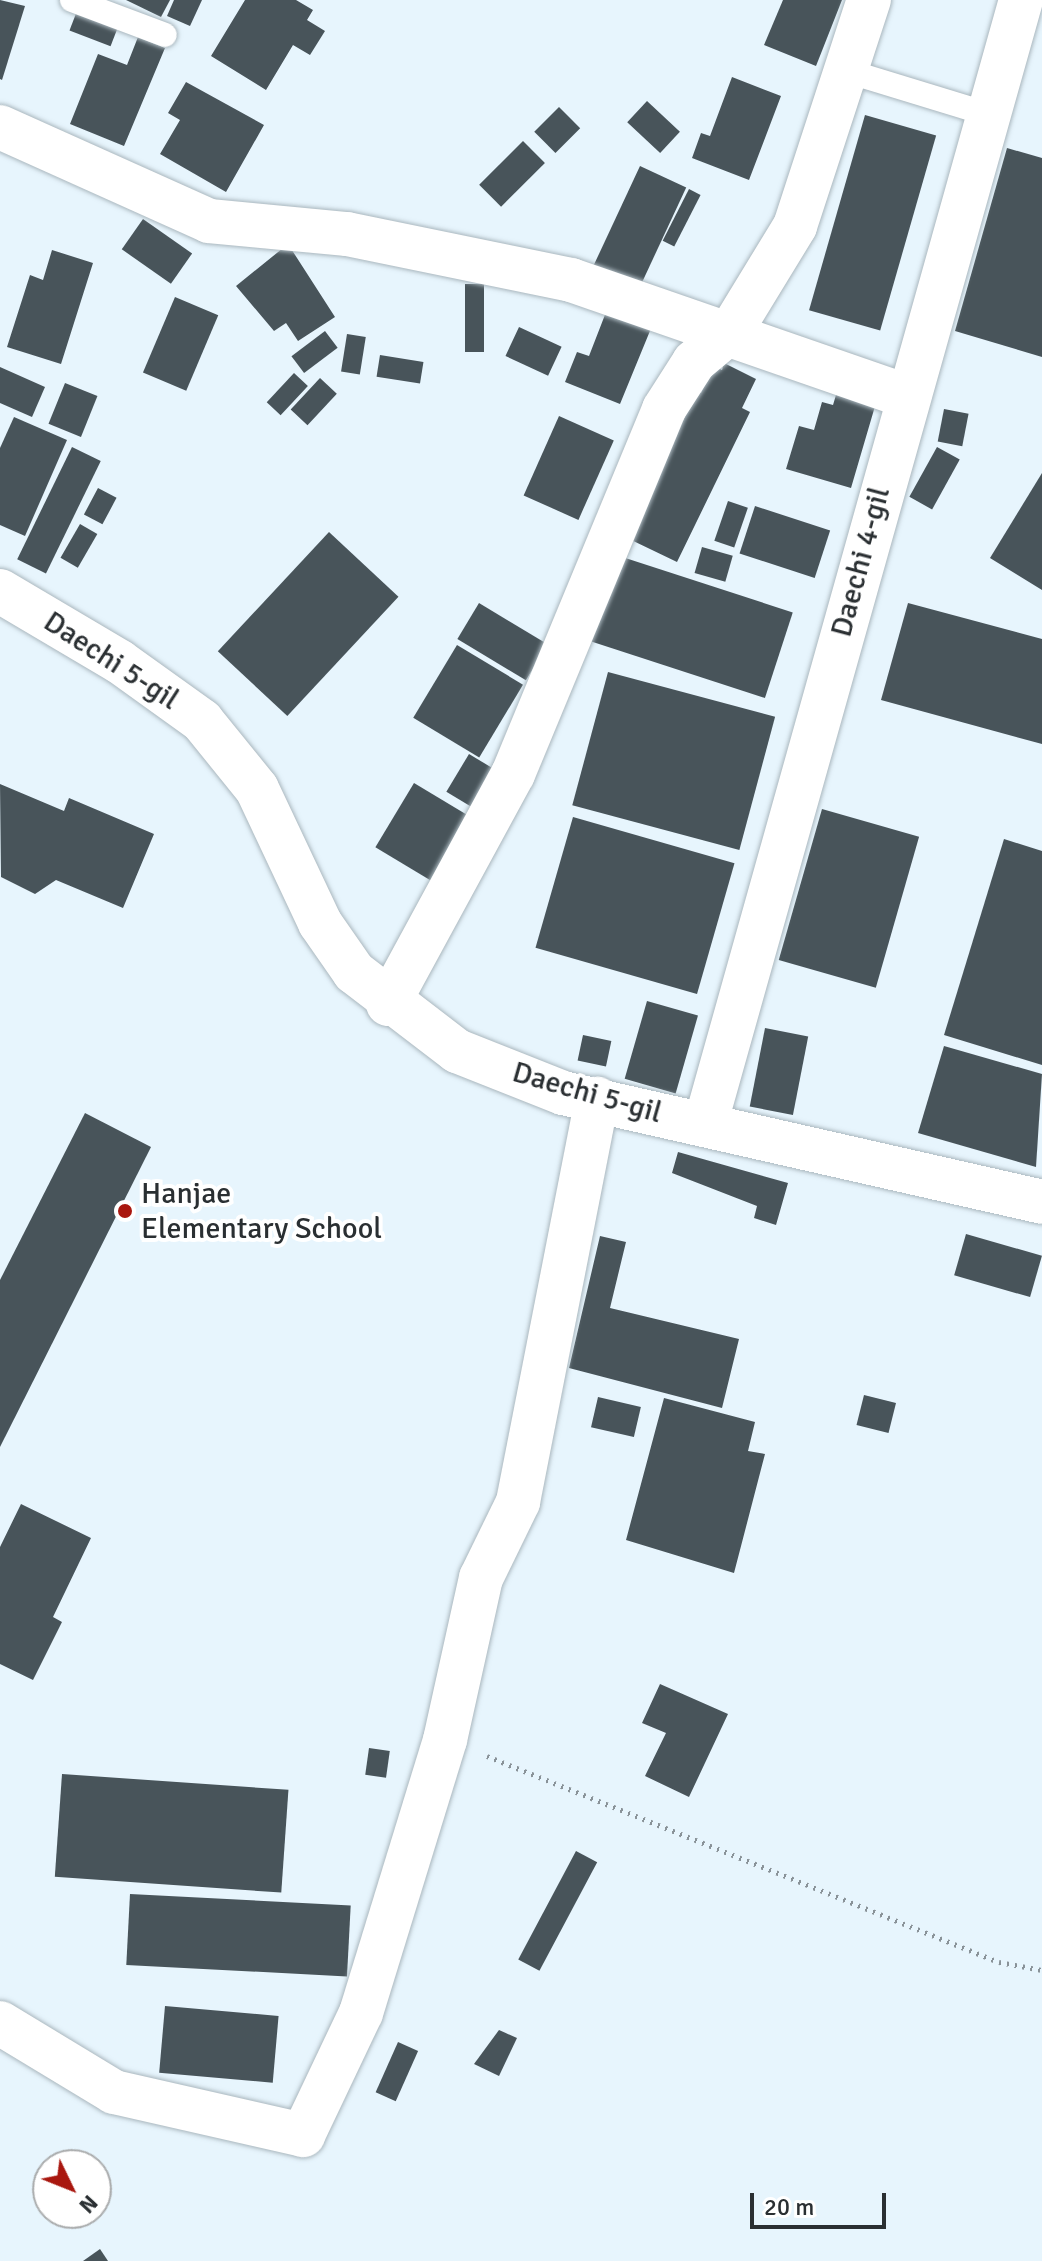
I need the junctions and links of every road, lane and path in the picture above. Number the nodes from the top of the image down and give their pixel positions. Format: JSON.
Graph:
{"nodes":[{"id":1,"x":72,"y":0,"type":"edge"},
{"id":2,"x":869,"y":0,"type":"edge"},
{"id":3,"x":1021,"y":0,"type":"edge"},
{"id":4,"x":165,"y":35,"type":"dead end"},
{"id":5,"x":847,"y":71,"type":"junction"},
{"id":6,"x":988,"y":114,"type":"junction"},
{"id":7,"x":0,"y":127,"type":"edge"},
{"id":8,"x":731,"y":331,"type":"junction"},
{"id":9,"x":906,"y":396,"type":"junction"},
{"id":10,"x":0,"y":591,"type":"edge"},
{"id":11,"x":388,"y":1004,"type":"junction"},
{"id":12,"x":597,"y":1099,"type":"junction"},
{"id":13,"x":705,"y":1125,"type":"junction"},
{"id":14,"x":1042,"y":1202,"type":"edge"},
{"id":15,"x":445,"y":1740,"type":"junction"},
{"id":16,"x":1042,"y":1970,"type":"edge"},
{"id":17,"x":0,"y":2023,"type":"edge"}],
"edges":[{"from":1,"to":4,"type":"lane"},
{"from":2,"to":5,"type":"street"},
{"from":3,"to":6,"type":"street","name":"Daechi 4-gil"},
{"from":5,"to":6,"type":"lane"},
{"from":5,"to":8,"type":"street"},
{"from":6,"to":9,"type":"street","name":"Daechi 4-gil"},
{"from":7,"to":8,"type":"street"},
{"from":8,"to":9,"type":"street"},
{"from":8,"to":11,"type":"street"},
{"from":9,"to":13,"type":"street","name":"Daechi 4-gil"},
{"from":10,"to":11,"type":"street","name":"Daechi 5-gil"},
{"from":11,"to":12,"type":"street","name":"Daechi 5-gil"},
{"from":12,"to":13,"type":"street","name":"Daechi 5-gil"},
{"from":12,"to":15,"type":"street"},
{"from":13,"to":14,"type":"street","name":"Daechi 5-gil"},
{"from":15,"to":16,"type":"path"},
{"from":15,"to":17,"type":"street"}]}
